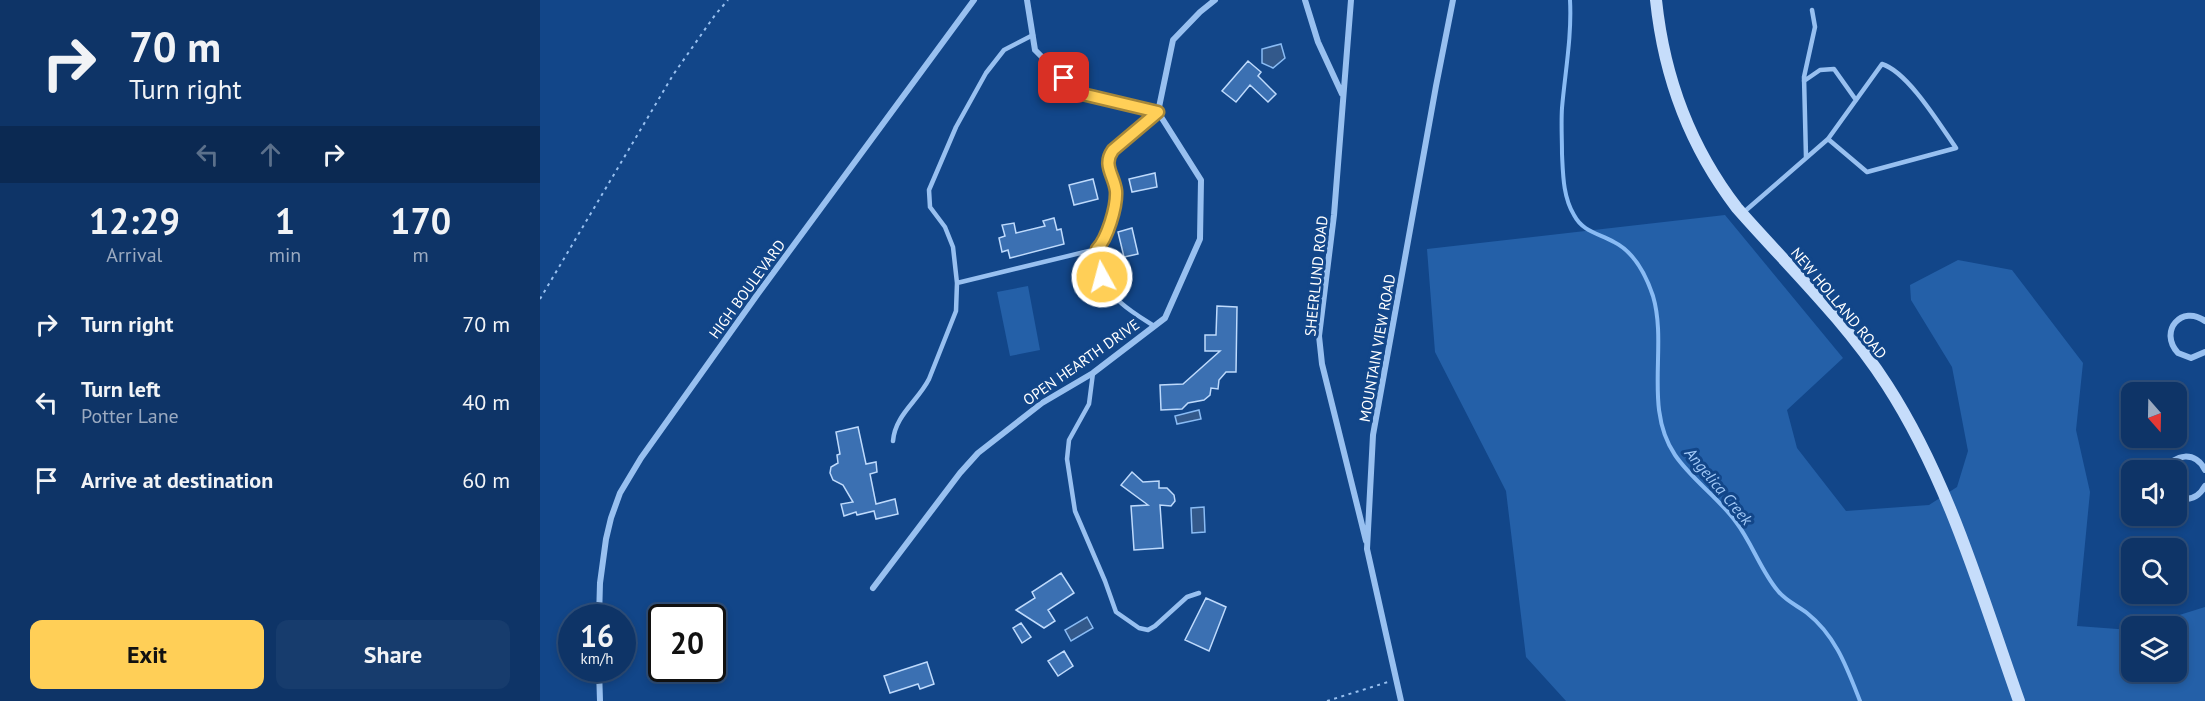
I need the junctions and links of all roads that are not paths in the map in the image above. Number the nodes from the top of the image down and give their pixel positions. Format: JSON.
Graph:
{"nodes":[{"id":1,"x":974,"y":0,"type":"edge"},
{"id":2,"x":1027,"y":0,"type":"edge"},
{"id":3,"x":1215,"y":0,"type":"edge"},
{"id":4,"x":1305,"y":0,"type":"edge"},
{"id":5,"x":1351,"y":0,"type":"edge"},
{"id":6,"x":1454,"y":0,"type":"edge"},
{"id":7,"x":1656,"y":0,"type":"edge"},
{"id":8,"x":1812,"y":10,"type":"dead end"},
{"id":9,"x":1033,"y":35,"type":"junction"},
{"id":10,"x":1804,"y":81,"type":"junction"},
{"id":11,"x":1343,"y":96,"type":"junction"},
{"id":12,"x":1856,"y":100,"type":"junction"},
{"id":13,"x":1158,"y":112,"type":"junction"},
{"id":14,"x":1828,"y":138,"type":"junction"},
{"id":15,"x":1806,"y":157,"type":"junction"},
{"id":16,"x":1742,"y":214,"type":"junction"},
{"id":17,"x":1097,"y":249,"type":"junction"},
{"id":18,"x":957,"y":283,"type":"junction"},
{"id":19,"x":2205,"y":321,"type":"edge"},
{"id":20,"x":1154,"y":326,"type":"junction"},
{"id":21,"x":2205,"y":352,"type":"edge"},
{"id":22,"x":1093,"y":373,"type":"junction"},
{"id":23,"x":893,"y":441,"type":"dead end"},
{"id":24,"x":2175,"y":460,"type":"edge"},
{"id":25,"x":2205,"y":470,"type":"edge"},
{"id":26,"x":2205,"y":486,"type":"edge"},
{"id":27,"x":2187,"y":499,"type":"edge"},
{"id":28,"x":1367,"y":549,"type":"junction"},
{"id":29,"x":873,"y":588,"type":"dead end"},
{"id":30,"x":1199,"y":593,"type":"dead end"},
{"id":31,"x":599,"y":604,"type":"edge"},
{"id":32,"x":599,"y":682,"type":"edge"},
{"id":33,"x":600,"y":701,"type":"edge"},
{"id":34,"x":1401,"y":701,"type":"edge"},
{"id":35,"x":2019,"y":701,"type":"edge"}],
"edges":[{"from":1,"to":31,"type":"street","name":"HIGH BOULEVARD"},
{"from":2,"to":9,"type":"street"},
{"from":3,"to":13,"type":"street"},
{"from":4,"to":11,"type":"street"},
{"from":5,"to":11,"type":"street","name":"SHEERLUND ROAD"},
{"from":6,"to":28,"type":"street","name":"MOUNTAIN VIEW ROAD"},
{"from":7,"to":16,"type":"main road","name":"NEW HOLLAND ROAD"},
{"from":8,"to":10,"type":"lane"},
{"from":9,"to":13,"type":"street"},
{"from":9,"to":18,"type":"lane"},
{"from":10,"to":12,"type":"lane"},
{"from":10,"to":15,"type":"lane"},
{"from":11,"to":28,"type":"street","name":"SHEERLUND ROAD"},
{"from":12,"to":14,"type":"lane"},
{"from":12,"to":14,"type":"lane"},
{"from":13,"to":17,"type":"lane"},
{"from":13,"to":20,"type":"street","name":"OPEN HEARTH DRIVE"},
{"from":14,"to":15,"type":"lane"},
{"from":15,"to":16,"type":"lane"},
{"from":16,"to":35,"type":"main road","name":"NEW HOLLAND ROAD"},
{"from":17,"to":18,"type":"lane"},
{"from":17,"to":20,"type":"lane"},
{"from":18,"to":23,"type":"lane"},
{"from":19,"to":21,"type":"street"},
{"from":20,"to":22,"type":"street","name":"OPEN HEARTH DRIVE"},
{"from":22,"to":29,"type":"street","name":"OPEN HEARTH DRIVE"},
{"from":22,"to":30,"type":"lane"},
{"from":24,"to":25,"type":"street"},
{"from":26,"to":27,"type":"street"},
{"from":28,"to":34,"type":"street","name":"MOUNTAIN VIEW ROAD"},
{"from":32,"to":33,"type":"street"}]}
